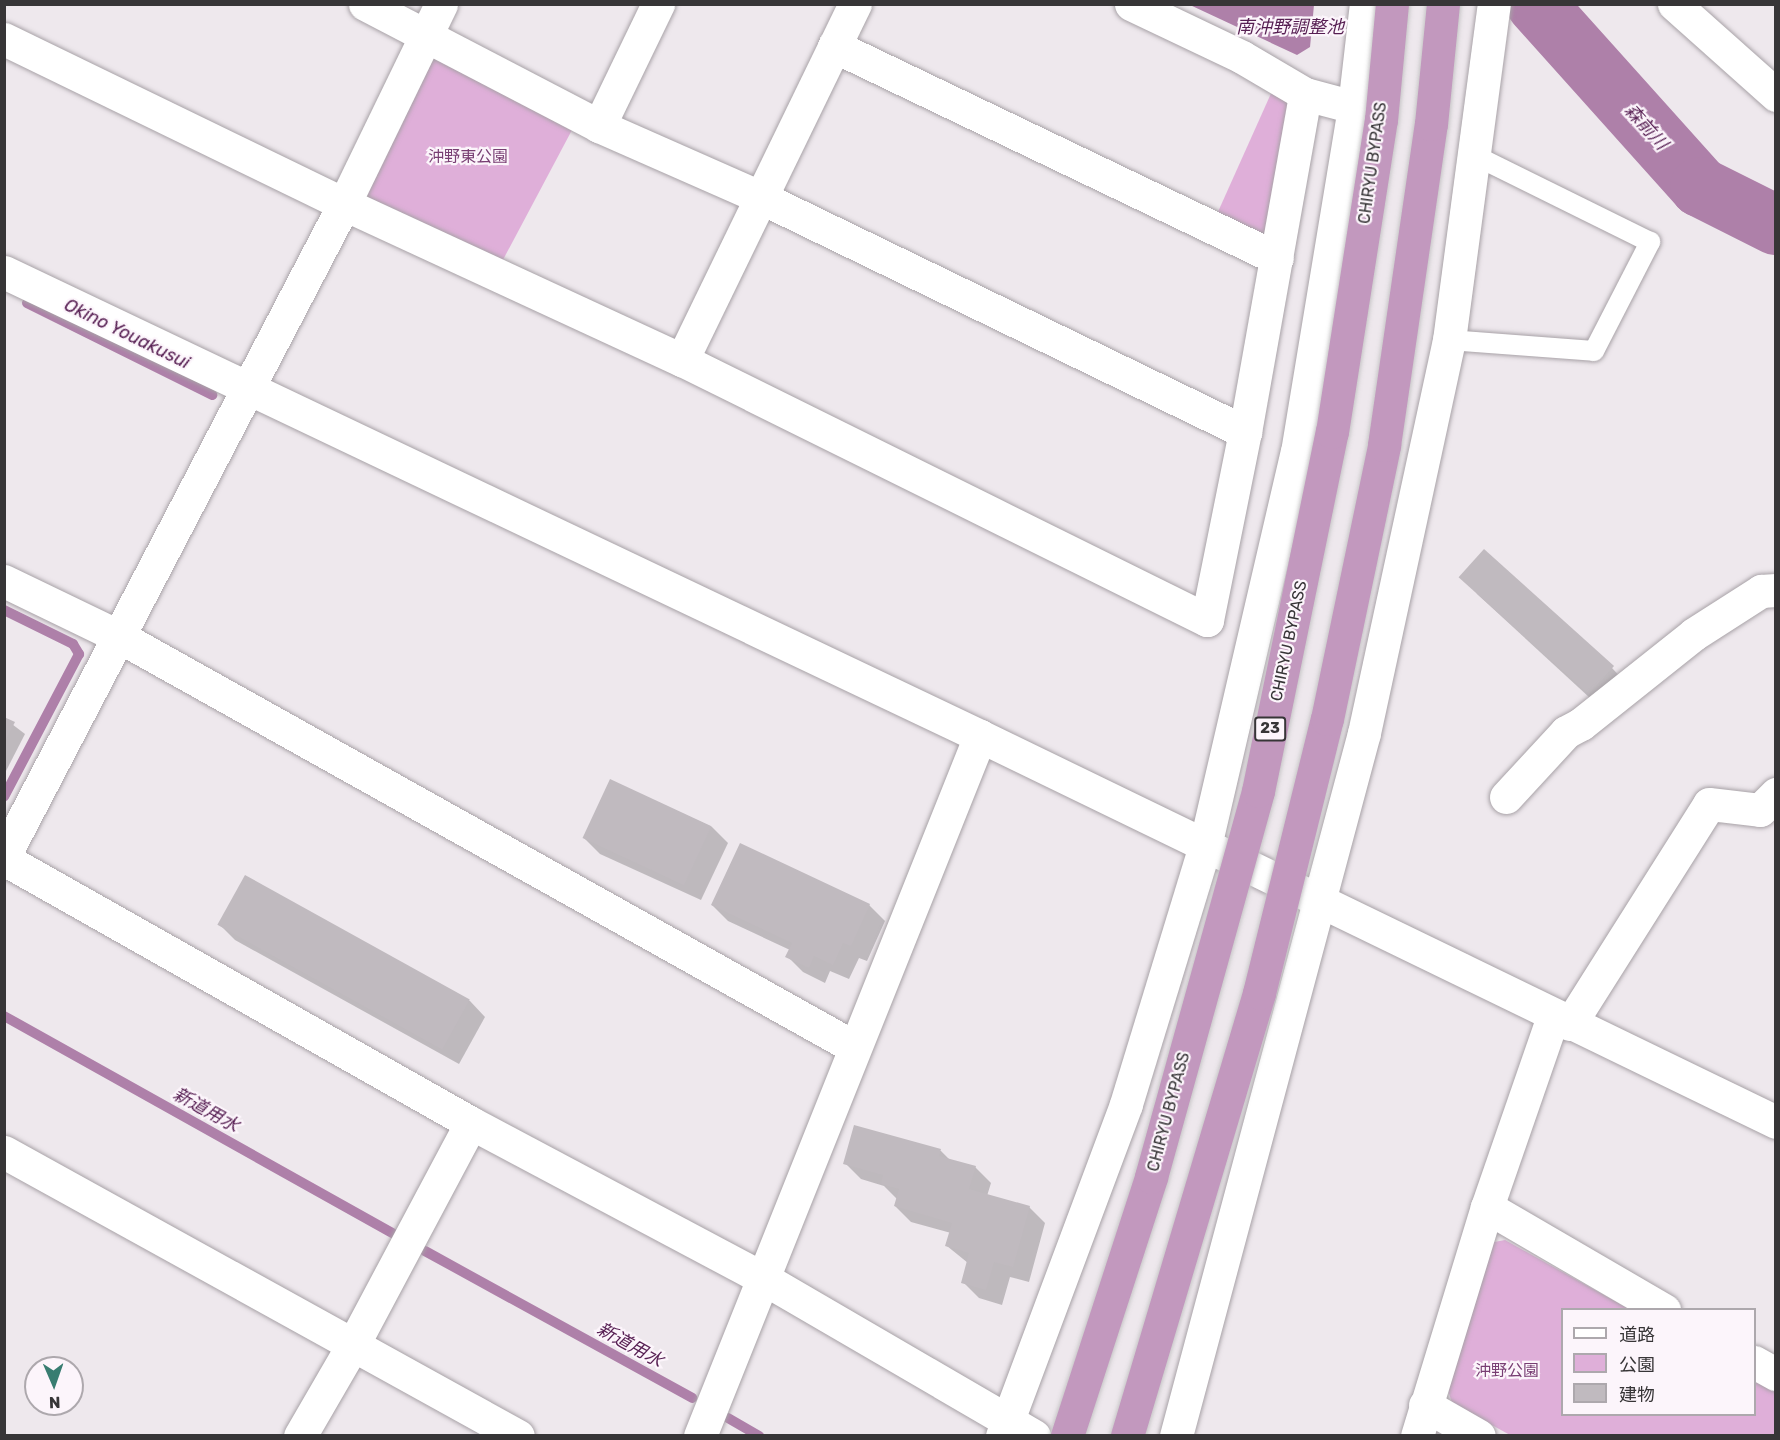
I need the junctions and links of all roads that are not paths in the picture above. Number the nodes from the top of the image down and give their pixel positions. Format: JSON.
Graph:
{"nodes":[{"id":1,"x":365,"y":4,"type":"edge"},
{"id":2,"x":441,"y":4,"type":"edge"},
{"id":3,"x":658,"y":4,"type":"edge"},
{"id":4,"x":855,"y":4,"type":"edge"},
{"id":5,"x":1131,"y":4,"type":"edge"},
{"id":6,"x":1366,"y":4,"type":"edge"},
{"id":7,"x":1392,"y":4,"type":"edge"},
{"id":8,"x":1443,"y":4,"type":"edge"},
{"id":9,"x":1494,"y":4,"type":"edge"},
{"id":10,"x":1674,"y":4,"type":"edge"},
{"id":11,"x":426,"y":35,"type":"junction"},
{"id":12,"x":4,"y":39,"type":"edge"},
{"id":13,"x":834,"y":46,"type":"junction"},
{"id":14,"x":1305,"y":94,"type":"junction"},
{"id":15,"x":1776,"y":95,"type":"edge"},
{"id":16,"x":1354,"y":107,"type":"junction"},
{"id":17,"x":599,"y":126,"type":"junction"},
{"id":18,"x":1476,"y":156,"type":"junction"},
{"id":19,"x":762,"y":198,"type":"junction"},
{"id":20,"x":344,"y":204,"type":"junction"},
{"id":21,"x":1277,"y":258,"type":"junction"},
{"id":22,"x":4,"y":272,"type":"edge"},
{"id":23,"x":1449,"y":340,"type":"junction"},
{"id":24,"x":682,"y":360,"type":"junction"},
{"id":25,"x":248,"y":389,"type":"junction"},
{"id":26,"x":1245,"y":432,"type":"junction"},
{"id":27,"x":4,"y":581,"type":"edge"},
{"id":28,"x":1776,"y":590,"type":"edge"},
{"id":29,"x":120,"y":637,"type":"junction"},
{"id":30,"x":980,"y":736,"type":"junction"},
{"id":31,"x":1776,"y":794,"type":"edge"},
{"id":32,"x":1506,"y":797,"type":"dead end"},
{"id":33,"x":1205,"y":846,"type":"junction"},
{"id":34,"x":4,"y":858,"type":"edge"},
{"id":35,"x":1318,"y":901,"type":"junction"},
{"id":36,"x":1562,"y":1020,"type":"junction"},
{"id":37,"x":854,"y":1047,"type":"junction"},
{"id":38,"x":1776,"y":1122,"type":"edge"},
{"id":39,"x":471,"y":1123,"type":"junction"},
{"id":40,"x":4,"y":1152,"type":"edge"},
{"id":41,"x":1487,"y":1207,"type":"junction"},
{"id":42,"x":761,"y":1277,"type":"junction"},
{"id":43,"x":1661,"y":1308,"type":"edge"},
{"id":44,"x":354,"y":1343,"type":"junction"},
{"id":45,"x":1756,"y":1363,"type":"edge"},
{"id":46,"x":1776,"y":1374,"type":"edge"},
{"id":47,"x":1421,"y":1420,"type":"edge"},
{"id":48,"x":1015,"y":1430,"type":"edge"},
{"id":49,"x":300,"y":1436,"type":"edge"},
{"id":50,"x":518,"y":1436,"type":"edge"},
{"id":51,"x":700,"y":1436,"type":"edge"},
{"id":52,"x":1067,"y":1436,"type":"edge"},
{"id":53,"x":1127,"y":1436,"type":"edge"},
{"id":54,"x":1176,"y":1436,"type":"edge"},
{"id":55,"x":1479,"y":1436,"type":"edge"}],
"edges":[{"from":1,"to":11,"type":"street"},
{"from":2,"to":11,"type":"street"},
{"from":3,"to":17,"type":"street"},
{"from":4,"to":13,"type":"street"},
{"from":5,"to":14,"type":"street"},
{"from":6,"to":16,"type":"street"},
{"from":7,"to":52,"type":"highway","name":"CHIRYU BYPASS","number":"23","bridge":true},
{"from":8,"to":53,"type":"highway","bridge":true},
{"from":9,"to":18,"type":"street"},
{"from":10,"to":15,"type":"street"},
{"from":11,"to":17,"type":"street"},
{"from":11,"to":20,"type":"street"},
{"from":12,"to":20,"type":"street"},
{"from":13,"to":19,"type":"street"},
{"from":13,"to":21,"type":"street"},
{"from":14,"to":16,"type":"street"},
{"from":14,"to":21,"type":"street"},
{"from":16,"to":33,"type":"street"},
{"from":17,"to":19,"type":"street"},
{"from":18,"to":23,"type":"street"},
{"from":18,"to":23,"type":"lane"},
{"from":19,"to":24,"type":"street"},
{"from":19,"to":26,"type":"street"},
{"from":20,"to":24,"type":"street"},
{"from":20,"to":25,"type":"street"},
{"from":21,"to":26,"type":"street"},
{"from":22,"to":25,"type":"street"},
{"from":23,"to":35,"type":"street"},
{"from":24,"to":26,"type":"street"},
{"from":25,"to":29,"type":"street"},
{"from":25,"to":30,"type":"street"},
{"from":27,"to":29,"type":"street"},
{"from":28,"to":32,"type":"street"},
{"from":29,"to":34,"type":"street"},
{"from":29,"to":37,"type":"street"},
{"from":30,"to":33,"type":"street"},
{"from":30,"to":37,"type":"street"},
{"from":31,"to":36,"type":"street"},
{"from":33,"to":35,"type":"street"},
{"from":33,"to":48,"type":"street"},
{"from":34,"to":39,"type":"street"},
{"from":35,"to":36,"type":"street"},
{"from":35,"to":54,"type":"street"},
{"from":36,"to":38,"type":"street"},
{"from":36,"to":41,"type":"street"},
{"from":37,"to":42,"type":"street"},
{"from":39,"to":42,"type":"street"},
{"from":39,"to":44,"type":"street"},
{"from":40,"to":44,"type":"street"},
{"from":41,"to":43,"type":"street"},
{"from":41,"to":47,"type":"street"},
{"from":42,"to":48,"type":"street"},
{"from":42,"to":51,"type":"street"},
{"from":44,"to":49,"type":"street"},
{"from":44,"to":50,"type":"street"},
{"from":45,"to":46,"type":"street"},
{"from":47,"to":55,"type":"street"}]}
